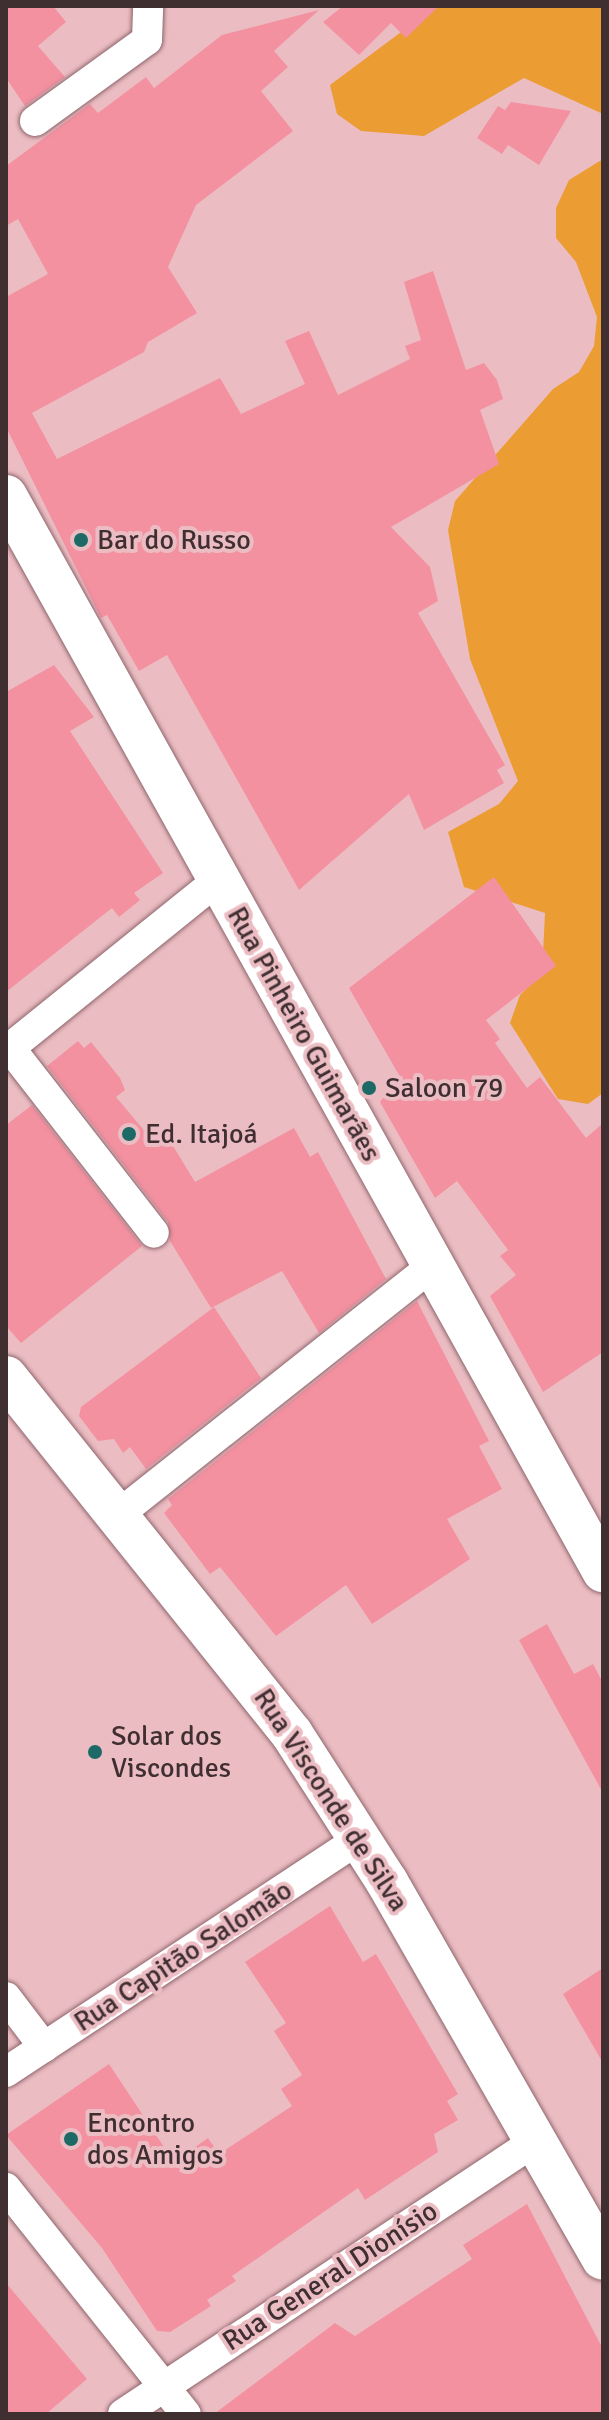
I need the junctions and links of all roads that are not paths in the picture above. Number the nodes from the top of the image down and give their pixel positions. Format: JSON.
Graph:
{"nodes":[{"id":1,"x":148,"y":6,"type":"edge"},
{"id":2,"x":35,"y":121,"type":"dead end"},
{"id":3,"x":6,"y":496,"type":"edge"},
{"id":4,"x":218,"y":880,"type":"junction"},
{"id":5,"x":8,"y":1049,"type":"edge"},
{"id":6,"x":154,"y":1233,"type":"dead end"},
{"id":7,"x":432,"y":1266,"type":"junction"},
{"id":8,"x":6,"y":1377,"type":"edge"},
{"id":9,"x":119,"y":1514,"type":"junction"},
{"id":10,"x":603,"y":1571,"type":"edge"},
{"id":11,"x":360,"y":1839,"type":"junction"},
{"id":12,"x":6,"y":1997,"type":"edge"},
{"id":13,"x":44,"y":2047,"type":"junction"},
{"id":14,"x":6,"y":2072,"type":"edge"},
{"id":15,"x":539,"y":2139,"type":"junction"},
{"id":16,"x":6,"y":2188,"type":"edge"},
{"id":17,"x":603,"y":2259,"type":"edge"},
{"id":18,"x":163,"y":2386,"type":"junction"},
{"id":19,"x":123,"y":2414,"type":"edge"},
{"id":20,"x":186,"y":2414,"type":"edge"}],
"edges":[{"from":1,"to":2,"type":"street"},
{"from":3,"to":4,"type":"main road","name":"Rua Pinheiro Guimarães"},
{"from":4,"to":5,"type":"street"},
{"from":4,"to":7,"type":"main road","name":"Rua Pinheiro Guimarães"},
{"from":5,"to":6,"type":"street"},
{"from":7,"to":9,"type":"street"},
{"from":7,"to":10,"type":"main road","name":"Rua Pinheiro Guimarães"},
{"from":8,"to":9,"type":"main road","name":"Rua Visconde de Silva"},
{"from":9,"to":11,"type":"main road","name":"Rua Visconde de Silva"},
{"from":11,"to":13,"type":"street","name":"Rua Capitão Salomão"},
{"from":11,"to":15,"type":"main road","name":"Rua Visconde de Silva"},
{"from":12,"to":13,"type":"street"},
{"from":13,"to":14,"type":"street","name":"Rua Capitão Salomão"},
{"from":15,"to":17,"type":"main road","name":"Rua Visconde de Silva"},
{"from":15,"to":18,"type":"street","name":"Rua General Dionísio"},
{"from":16,"to":18,"type":"street"},
{"from":18,"to":19,"type":"street","name":"Rua General Dionísio"},
{"from":18,"to":20,"type":"street"}]}
